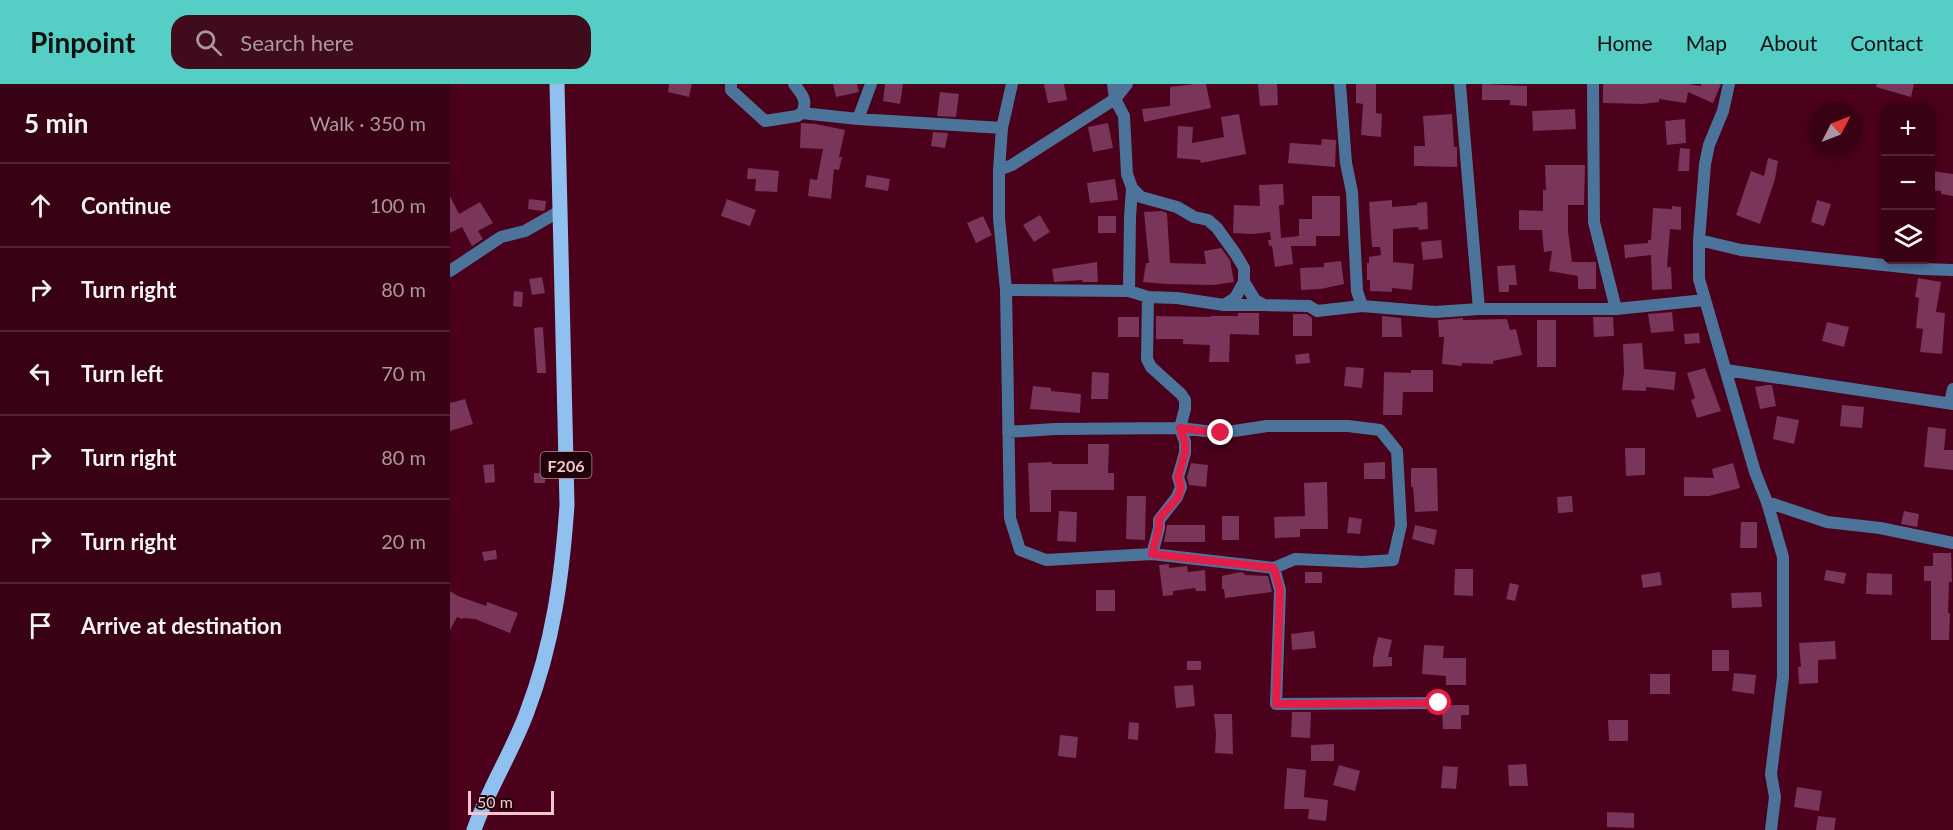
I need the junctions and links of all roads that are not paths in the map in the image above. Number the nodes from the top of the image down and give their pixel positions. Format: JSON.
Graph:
{"nodes":[{"id":1,"x":557,"y":84,"type":"edge"},
{"id":2,"x":732,"y":84,"type":"edge"},
{"id":3,"x":794,"y":84,"type":"edge"},
{"id":4,"x":871,"y":84,"type":"edge"},
{"id":5,"x":1012,"y":84,"type":"edge"},
{"id":6,"x":1113,"y":84,"type":"edge"},
{"id":7,"x":1127,"y":84,"type":"edge"},
{"id":8,"x":1340,"y":84,"type":"edge"},
{"id":9,"x":1460,"y":84,"type":"edge"},
{"id":10,"x":1593,"y":84,"type":"edge"},
{"id":11,"x":1729,"y":84,"type":"edge"},
{"id":12,"x":1115,"y":99,"type":"junction"},
{"id":13,"x":802,"y":113,"type":"junction"},
{"id":14,"x":858,"y":119,"type":"junction"},
{"id":15,"x":1002,"y":128,"type":"junction"},
{"id":16,"x":999,"y":170,"type":"junction"},
{"id":17,"x":1132,"y":188,"type":"junction"},
{"id":18,"x":560,"y":211,"type":"junction"},
{"id":19,"x":1699,"y":240,"type":"junction"},
{"id":20,"x":450,"y":270,"type":"edge"},
{"id":21,"x":1953,"y":270,"type":"edge"},
{"id":22,"x":1244,"y":282,"type":"junction"},
{"id":23,"x":1006,"y":290,"type":"junction"},
{"id":24,"x":1129,"y":291,"type":"junction"},
{"id":25,"x":1148,"y":297,"type":"junction"},
{"id":26,"x":1705,"y":300,"type":"junction"},
{"id":27,"x":1224,"y":305,"type":"junction"},
{"id":28,"x":1264,"y":305,"type":"junction"},
{"id":29,"x":1362,"y":306,"type":"junction"},
{"id":30,"x":1479,"y":309,"type":"junction"},
{"id":31,"x":1616,"y":309,"type":"junction"},
{"id":32,"x":1726,"y":370,"type":"junction"},
{"id":33,"x":1953,"y":389,"type":"edge"},
{"id":34,"x":1952,"y":403,"type":"edge"},
{"id":35,"x":1180,"y":428,"type":"junction"},
{"id":36,"x":1008,"y":432,"type":"junction"},
{"id":37,"x":1767,"y":502,"type":"junction"},
{"id":38,"x":1953,"y":543,"type":"edge"},
{"id":39,"x":1152,"y":554,"type":"junction"},
{"id":40,"x":1274,"y":568,"type":"junction"},
{"id":41,"x":1439,"y":703,"type":"dead end"},
{"id":42,"x":1774,"y":829,"type":"edge"},
{"id":43,"x":474,"y":830,"type":"edge"}],
"edges":[{"from":1,"to":18,"type":"main road","number":"F206"},
{"from":2,"to":13,"type":"street"},
{"from":3,"to":13,"type":"street"},
{"from":4,"to":14,"type":"street"},
{"from":5,"to":15,"type":"street"},
{"from":6,"to":12,"type":"street"},
{"from":7,"to":12,"type":"street"},
{"from":8,"to":29,"type":"street"},
{"from":9,"to":30,"type":"street"},
{"from":10,"to":31,"type":"street"},
{"from":11,"to":19,"type":"street"},
{"from":12,"to":16,"type":"street"},
{"from":12,"to":17,"type":"street"},
{"from":13,"to":14,"type":"street"},
{"from":14,"to":15,"type":"street"},
{"from":15,"to":16,"type":"street"},
{"from":16,"to":23,"type":"street"},
{"from":17,"to":22,"type":"street"},
{"from":17,"to":24,"type":"street"},
{"from":18,"to":20,"type":"street"},
{"from":18,"to":43,"type":"main road","number":"F206"},
{"from":19,"to":21,"type":"street"},
{"from":19,"to":26,"type":"street"},
{"from":22,"to":27,"type":"street"},
{"from":22,"to":28,"type":"street"},
{"from":23,"to":24,"type":"street"},
{"from":23,"to":36,"type":"street"},
{"from":24,"to":25,"type":"street"},
{"from":25,"to":27,"type":"street"},
{"from":25,"to":35,"type":"street"},
{"from":26,"to":31,"type":"street"},
{"from":26,"to":32,"type":"street"},
{"from":27,"to":28,"type":"street"},
{"from":28,"to":29,"type":"street"},
{"from":29,"to":30,"type":"street"},
{"from":30,"to":31,"type":"street"},
{"from":32,"to":34,"type":"street"},
{"from":32,"to":37,"type":"street"},
{"from":33,"to":34,"type":"street"},
{"from":35,"to":36,"type":"street"},
{"from":35,"to":39,"type":"street"},
{"from":35,"to":40,"type":"street"},
{"from":36,"to":39,"type":"street"},
{"from":37,"to":38,"type":"street"},
{"from":37,"to":42,"type":"street"},
{"from":39,"to":40,"type":"street"},
{"from":40,"to":41,"type":"street"}]}
